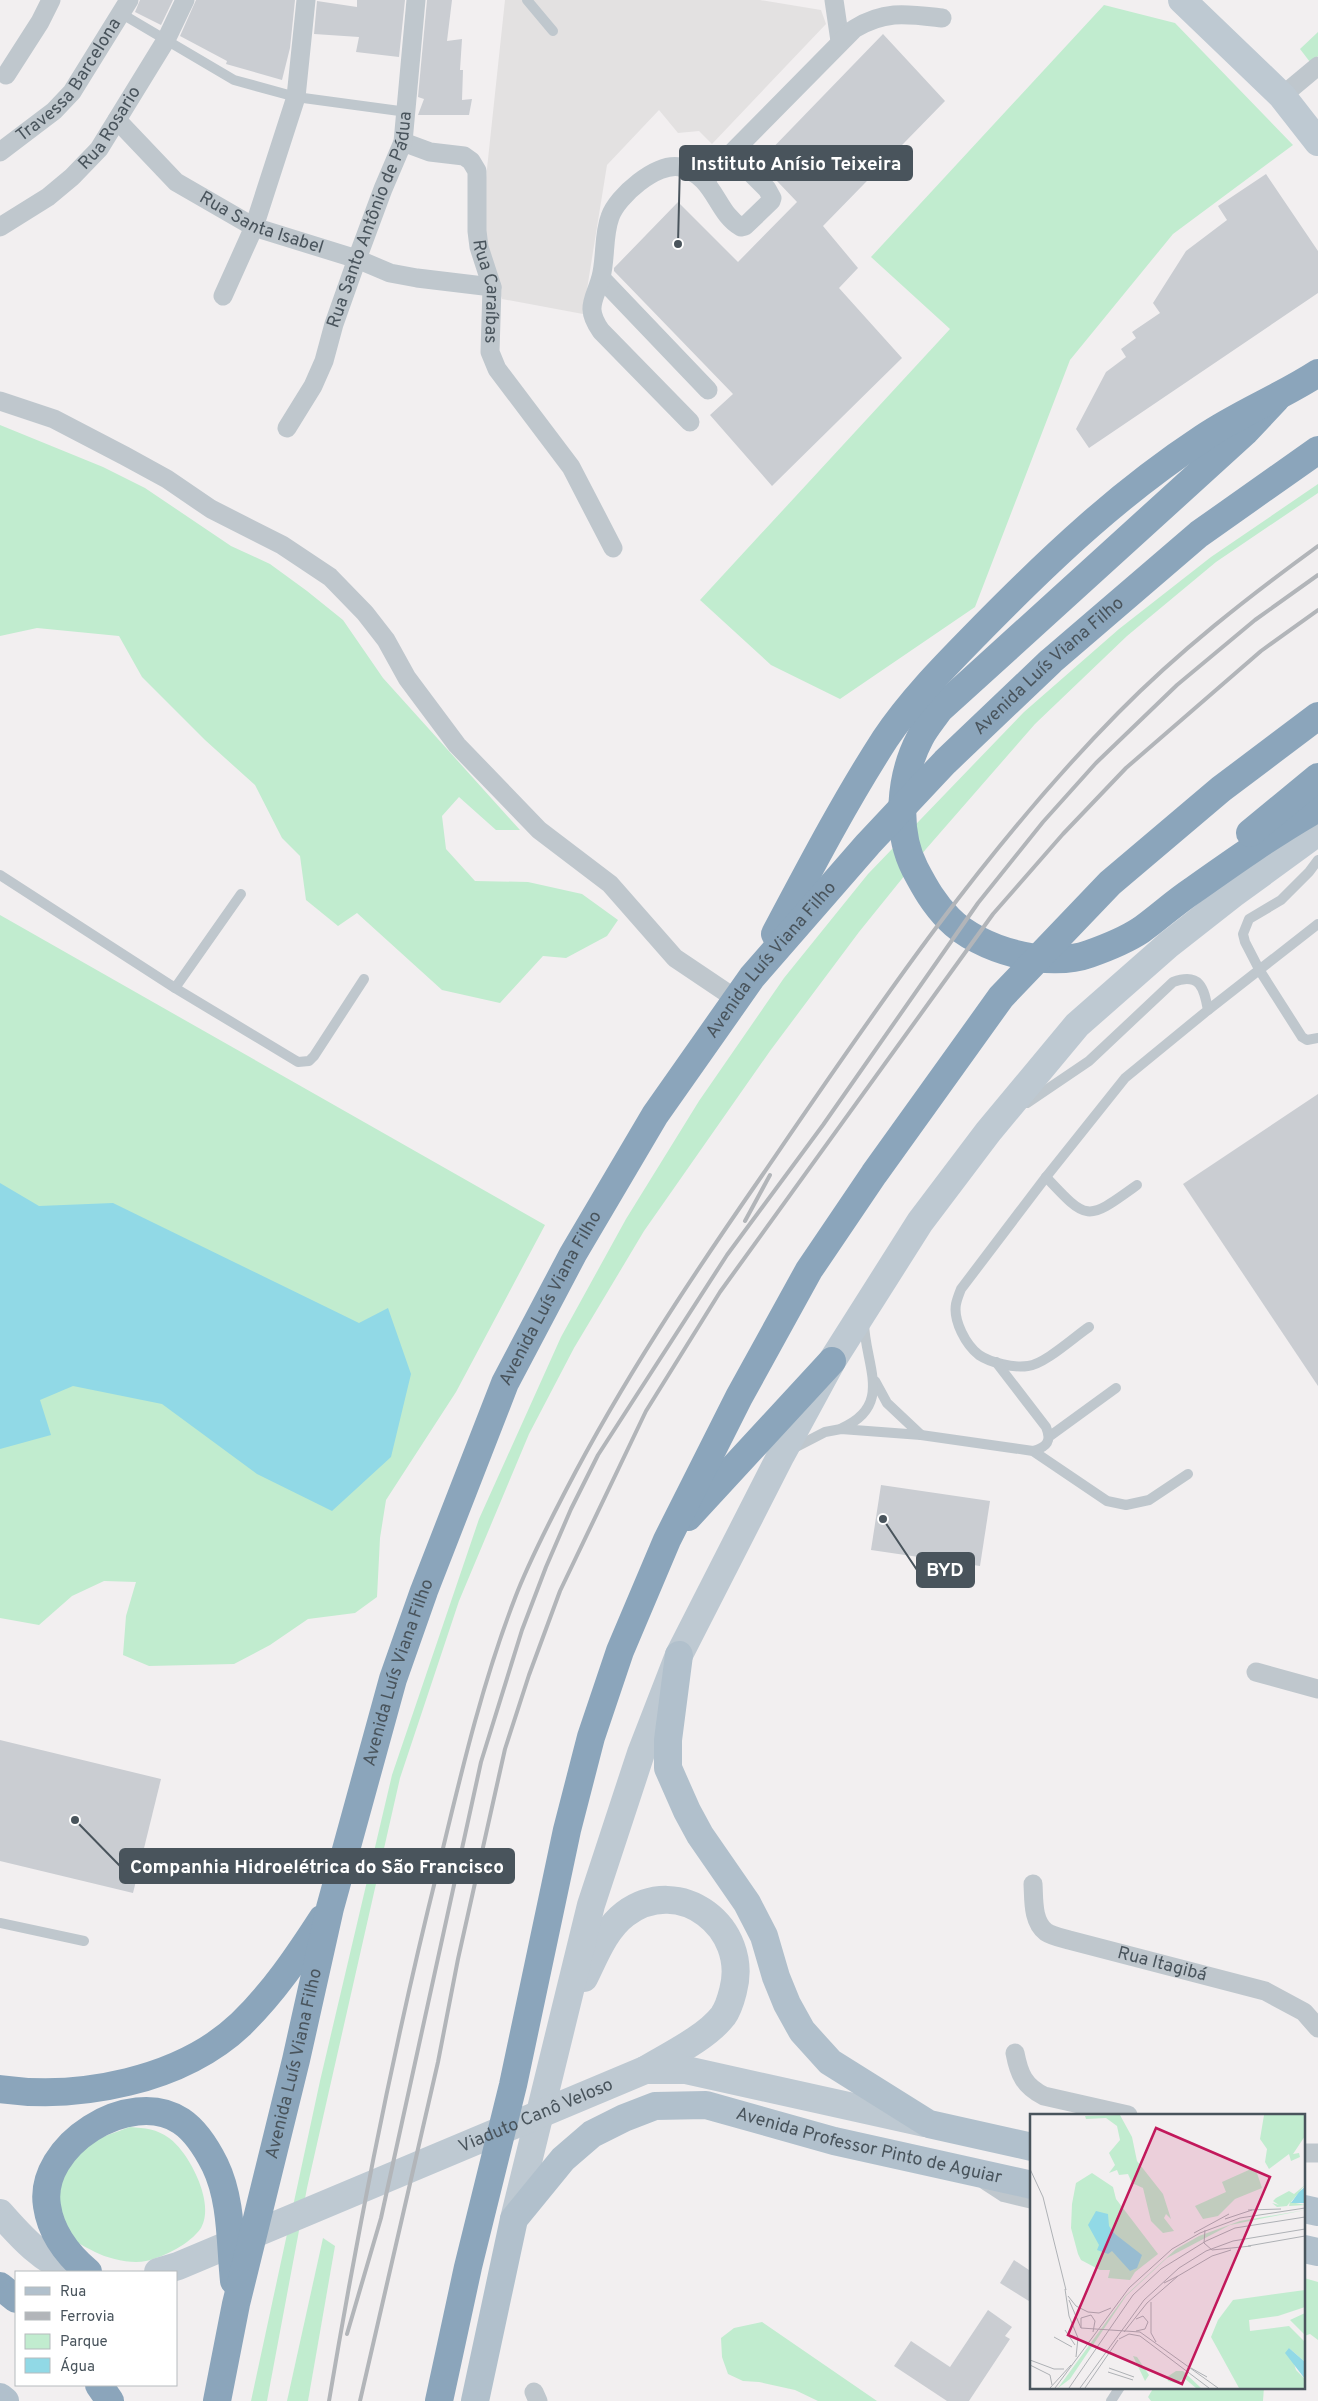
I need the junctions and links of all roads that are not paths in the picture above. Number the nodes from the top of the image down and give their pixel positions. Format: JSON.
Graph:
{"nodes":[{"id":1,"x":51,"y":0,"type":"edge"},
{"id":2,"x":185,"y":0,"type":"edge"},
{"id":3,"x":306,"y":0,"type":"edge"},
{"id":4,"x":416,"y":0,"type":"edge"},
{"id":5,"x":527,"y":0,"type":"edge"},
{"id":6,"x":834,"y":0,"type":"edge"},
{"id":7,"x":1182,"y":0,"type":"edge"},
{"id":8,"x":126,"y":7,"type":"edge"},
{"id":9,"x":942,"y":18,"type":"dead end"},
{"id":10,"x":553,"y":31,"type":"dead end"},
{"id":11,"x":166,"y":40,"type":"junction"},
{"id":12,"x":840,"y":41,"type":"junction"},
{"id":13,"x":1318,"y":66,"type":"edge"},
{"id":14,"x":6,"y":75,"type":"dead end"},
{"id":15,"x":1282,"y":96,"type":"junction"},
{"id":16,"x":296,"y":97,"type":"junction"},
{"id":17,"x":407,"y":112,"type":"junction"},
{"id":18,"x":117,"y":120,"type":"junction"},
{"id":19,"x":403,"y":142,"type":"junction"},
{"id":20,"x":1318,"y":142,"type":"edge"},
{"id":21,"x":0,"y":152,"type":"edge"},
{"id":22,"x":732,"y":154,"type":"junction"},
{"id":23,"x":706,"y":180,"type":"junction"},
{"id":24,"x":0,"y":227,"type":"edge"},
{"id":25,"x":254,"y":227,"type":"junction"},
{"id":26,"x":356,"y":259,"type":"junction"},
{"id":27,"x":601,"y":278,"type":"junction"},
{"id":28,"x":492,"y":287,"type":"junction"},
{"id":29,"x":223,"y":296,"type":"dead end"},
{"id":30,"x":1318,"y":373,"type":"edge"},
{"id":31,"x":708,"y":390,"type":"dead end"},
{"id":32,"x":1276,"y":399,"type":"junction"},
{"id":33,"x":0,"y":401,"type":"edge"},
{"id":34,"x":690,"y":422,"type":"dead end"},
{"id":35,"x":288,"y":428,"type":"dead end"},
{"id":36,"x":1318,"y":450,"type":"edge"},
{"id":37,"x":613,"y":548,"type":"dead end"},
{"id":38,"x":1318,"y":716,"type":"edge"},
{"id":39,"x":1318,"y":777,"type":"edge"},
{"id":40,"x":1318,"y":808,"type":"edge"},
{"id":41,"x":1318,"y":832,"type":"edge"},
{"id":42,"x":1318,"y":860,"type":"edge"},
{"id":43,"x":0,"y":875,"type":"edge"},
{"id":44,"x":241,"y":894,"type":"dead end"},
{"id":45,"x":1168,"y":908,"type":"junction"},
{"id":46,"x":1318,"y":924,"type":"edge"},
{"id":47,"x":1260,"y":971,"type":"junction"},
{"id":48,"x":752,"y":977,"type":"junction"},
{"id":49,"x":364,"y":979,"type":"dead end"},
{"id":50,"x":175,"y":988,"type":"junction"},
{"id":51,"x":736,"y":999,"type":"junction"},
{"id":52,"x":1208,"y":1010,"type":"junction"},
{"id":53,"x":1318,"y":1038,"type":"edge"},
{"id":54,"x":988,"y":1132,"type":"junction"},
{"id":55,"x":1046,"y":1177,"type":"junction"},
{"id":56,"x":1138,"y":1185,"type":"dead end"},
{"id":57,"x":864,"y":1310,"type":"junction"},
{"id":58,"x":1089,"y":1327,"type":"dead end"},
{"id":59,"x":832,"y":1361,"type":"junction"},
{"id":60,"x":996,"y":1362,"type":"junction"},
{"id":61,"x":874,"y":1378,"type":"junction"},
{"id":62,"x":1116,"y":1388,"type":"dead end"},
{"id":63,"x":841,"y":1428,"type":"junction"},
{"id":64,"x":921,"y":1435,"type":"junction"},
{"id":65,"x":1050,"y":1436,"type":"junction"},
{"id":66,"x":1033,"y":1451,"type":"junction"},
{"id":67,"x":781,"y":1455,"type":"junction"},
{"id":68,"x":1188,"y":1474,"type":"dead end"},
{"id":69,"x":667,"y":1540,"type":"junction"},
{"id":70,"x":679,"y":1655,"type":"junction"},
{"id":71,"x":1256,"y":1672,"type":"dead end"},
{"id":72,"x":1318,"y":1689,"type":"edge"},
{"id":73,"x":1033,"y":1884,"type":"dead end"},
{"id":74,"x":330,"y":1908,"type":"junction"},
{"id":75,"x":0,"y":1923,"type":"edge"},
{"id":76,"x":84,"y":1941,"type":"dead end"},
{"id":77,"x":565,"y":2015,"type":"junction"},
{"id":78,"x":1318,"y":2028,"type":"edge"},
{"id":79,"x":1015,"y":2053,"type":"dead end"},
{"id":80,"x":645,"y":2070,"type":"junction"},
{"id":81,"x":0,"y":2089,"type":"edge"},
{"id":82,"x":1124,"y":2114,"type":"edge"},
{"id":83,"x":929,"y":2124,"type":"junction"},
{"id":84,"x":1030,"y":2148,"type":"edge"},
{"id":85,"x":962,"y":2170,"type":"junction"},
{"id":86,"x":1030,"y":2185,"type":"edge"},
{"id":87,"x":1030,"y":2204,"type":"edge"},
{"id":88,"x":0,"y":2213,"type":"edge"},
{"id":89,"x":514,"y":2219,"type":"junction"},
{"id":90,"x":1306,"y":2250,"type":"edge"},
{"id":91,"x":1318,"y":2254,"type":"edge"},
{"id":92,"x":168,"y":2269,"type":"edge"},
{"id":93,"x":70,"y":2271,"type":"edge"},
{"id":94,"x":87,"y":2271,"type":"edge"},
{"id":95,"x":0,"y":2286,"type":"edge"},
{"id":96,"x":15,"y":2298,"type":"edge"},
{"id":97,"x":236,"y":2304,"type":"junction"},
{"id":98,"x":100,"y":2386,"type":"edge"},
{"id":99,"x":1119,"y":2388,"type":"edge"},
{"id":100,"x":0,"y":2398,"type":"edge"},
{"id":101,"x":5,"y":2401,"type":"edge"},
{"id":102,"x":110,"y":2401,"type":"edge"},
{"id":103,"x":217,"y":2401,"type":"edge"},
{"id":104,"x":439,"y":2401,"type":"edge"},
{"id":105,"x":475,"y":2401,"type":"edge"},
{"id":106,"x":1111,"y":2401,"type":"edge"}],
"edges":[{"from":1,"to":14,"type":"street"},
{"from":2,"to":11,"type":"street","name":"Rua Rosario"},
{"from":3,"to":16,"type":"street"},
{"from":4,"to":17,"type":"street","name":"Rua Santo Antônio de Pádua"},
{"from":5,"to":10,"type":"lane"},
{"from":6,"to":12,"type":"street"},
{"from":7,"to":15,"type":"main road"},
{"from":8,"to":11,"type":"lane"},
{"from":8,"to":21,"type":"street","name":"Travessa Barcelona"},
{"from":9,"to":12,"type":"street"},
{"from":11,"to":16,"type":"lane"},
{"from":11,"to":18,"type":"street","name":"Rua Rosario"},
{"from":12,"to":22,"type":"street"},
{"from":13,"to":15,"type":"street"},
{"from":15,"to":20,"type":"main road"},
{"from":16,"to":17,"type":"lane"},
{"from":16,"to":25,"type":"street"},
{"from":17,"to":19,"type":"street","name":"Rua Santo Antônio de Pádua"},
{"from":18,"to":24,"type":"street","name":"Rua Rosario"},
{"from":18,"to":25,"type":"street","name":"Rua Santa Isabel"},
{"from":19,"to":26,"type":"street","name":"Rua Santo Antônio de Pádua"},
{"from":19,"to":28,"type":"street","name":"Rua Caraíbas"},
{"from":22,"to":23,"type":"street"},
{"from":22,"to":23,"type":"street"},
{"from":23,"to":27,"type":"street"},
{"from":25,"to":26,"type":"street","name":"Rua Santa Isabel"},
{"from":25,"to":29,"type":"street"},
{"from":26,"to":28,"type":"street","name":"Rua Santa Isabel"},
{"from":26,"to":35,"type":"street","name":"Rua Santo Antônio de Pádua"},
{"from":27,"to":31,"type":"street"},
{"from":27,"to":34,"type":"street"},
{"from":28,"to":37,"type":"street","name":"Rua Caraíbas"},
{"from":30,"to":32,"type":"highway"},
{"from":32,"to":45,"type":"highway"},
{"from":32,"to":48,"type":"highway"},
{"from":33,"to":51,"type":"street"},
{"from":36,"to":48,"type":"highway","name":"Avenida Luís Viana Filho"},
{"from":38,"to":69,"type":"highway"},
{"from":39,"to":45,"type":"highway"},
{"from":40,"to":45,"type":"highway"},
{"from":41,"to":54,"type":"main road"},
{"from":42,"to":47,"type":"lane"},
{"from":43,"to":50,"type":"lane"},
{"from":44,"to":50,"type":"lane"},
{"from":46,"to":47,"type":"lane"},
{"from":47,"to":52,"type":"lane"},
{"from":47,"to":53,"type":"lane"},
{"from":48,"to":51,"type":"highway","name":"Avenida Luís Viana Filho"},
{"from":49,"to":50,"type":"lane"},
{"from":51,"to":74,"type":"highway","name":"Avenida Luís Viana Filho"},
{"from":52,"to":54,"type":"lane"},
{"from":52,"to":55,"type":"lane"},
{"from":54,"to":57,"type":"main road"},
{"from":55,"to":56,"type":"lane"},
{"from":55,"to":60,"type":"lane"},
{"from":57,"to":59,"type":"main road"},
{"from":57,"to":61,"type":"lane"},
{"from":58,"to":60,"type":"lane"},
{"from":59,"to":67,"type":"main road"},
{"from":59,"to":69,"type":"highway"},
{"from":60,"to":65,"type":"lane"},
{"from":61,"to":63,"type":"lane"},
{"from":61,"to":64,"type":"lane"},
{"from":62,"to":65,"type":"lane"},
{"from":63,"to":64,"type":"lane"},
{"from":63,"to":67,"type":"lane"},
{"from":64,"to":66,"type":"lane"},
{"from":65,"to":66,"type":"lane"},
{"from":66,"to":68,"type":"lane"},
{"from":67,"to":70,"type":"main road"},
{"from":69,"to":104,"type":"highway"},
{"from":70,"to":77,"type":"main road"},
{"from":70,"to":83,"type":"main road","name":"Avenida Professor Pinto de Aguiar"},
{"from":71,"to":72,"type":"street"},
{"from":73,"to":78,"type":"street","name":"Rua Itagibá"},
{"from":74,"to":81,"type":"highway"},
{"from":74,"to":97,"type":"highway","name":"Avenida Luís Viana Filho"},
{"from":75,"to":76,"type":"lane"},
{"from":77,"to":80,"type":"main road"},
{"from":77,"to":89,"type":"main road"},
{"from":79,"to":82,"type":"street"},
{"from":80,"to":83,"type":"main road","name":"Viaduto Canô Veloso"},
{"from":80,"to":92,"type":"main road","name":"Viaduto Canô Veloso"},
{"from":83,"to":84,"type":"main road","name":"Avenida Professor Pinto de Aguiar"},
{"from":85,"to":86,"type":"main road","name":"Avenida Professor Pinto de Aguiar"},
{"from":85,"to":87,"type":"lane"},
{"from":85,"to":89,"type":"main road","name":"Avenida Professor Pinto de Aguiar"},
{"from":88,"to":93,"type":"main road"},
{"from":89,"to":105,"type":"main road"},
{"from":90,"to":91,"type":"main road"},
{"from":94,"to":97,"type":"highway"},
{"from":95,"to":96,"type":"highway"},
{"from":97,"to":103,"type":"highway","name":"Avenida Luís Viana Filho"},
{"from":98,"to":102,"type":"highway"},
{"from":99,"to":106,"type":"lane"},
{"from":100,"to":101,"type":"main road"}]}
